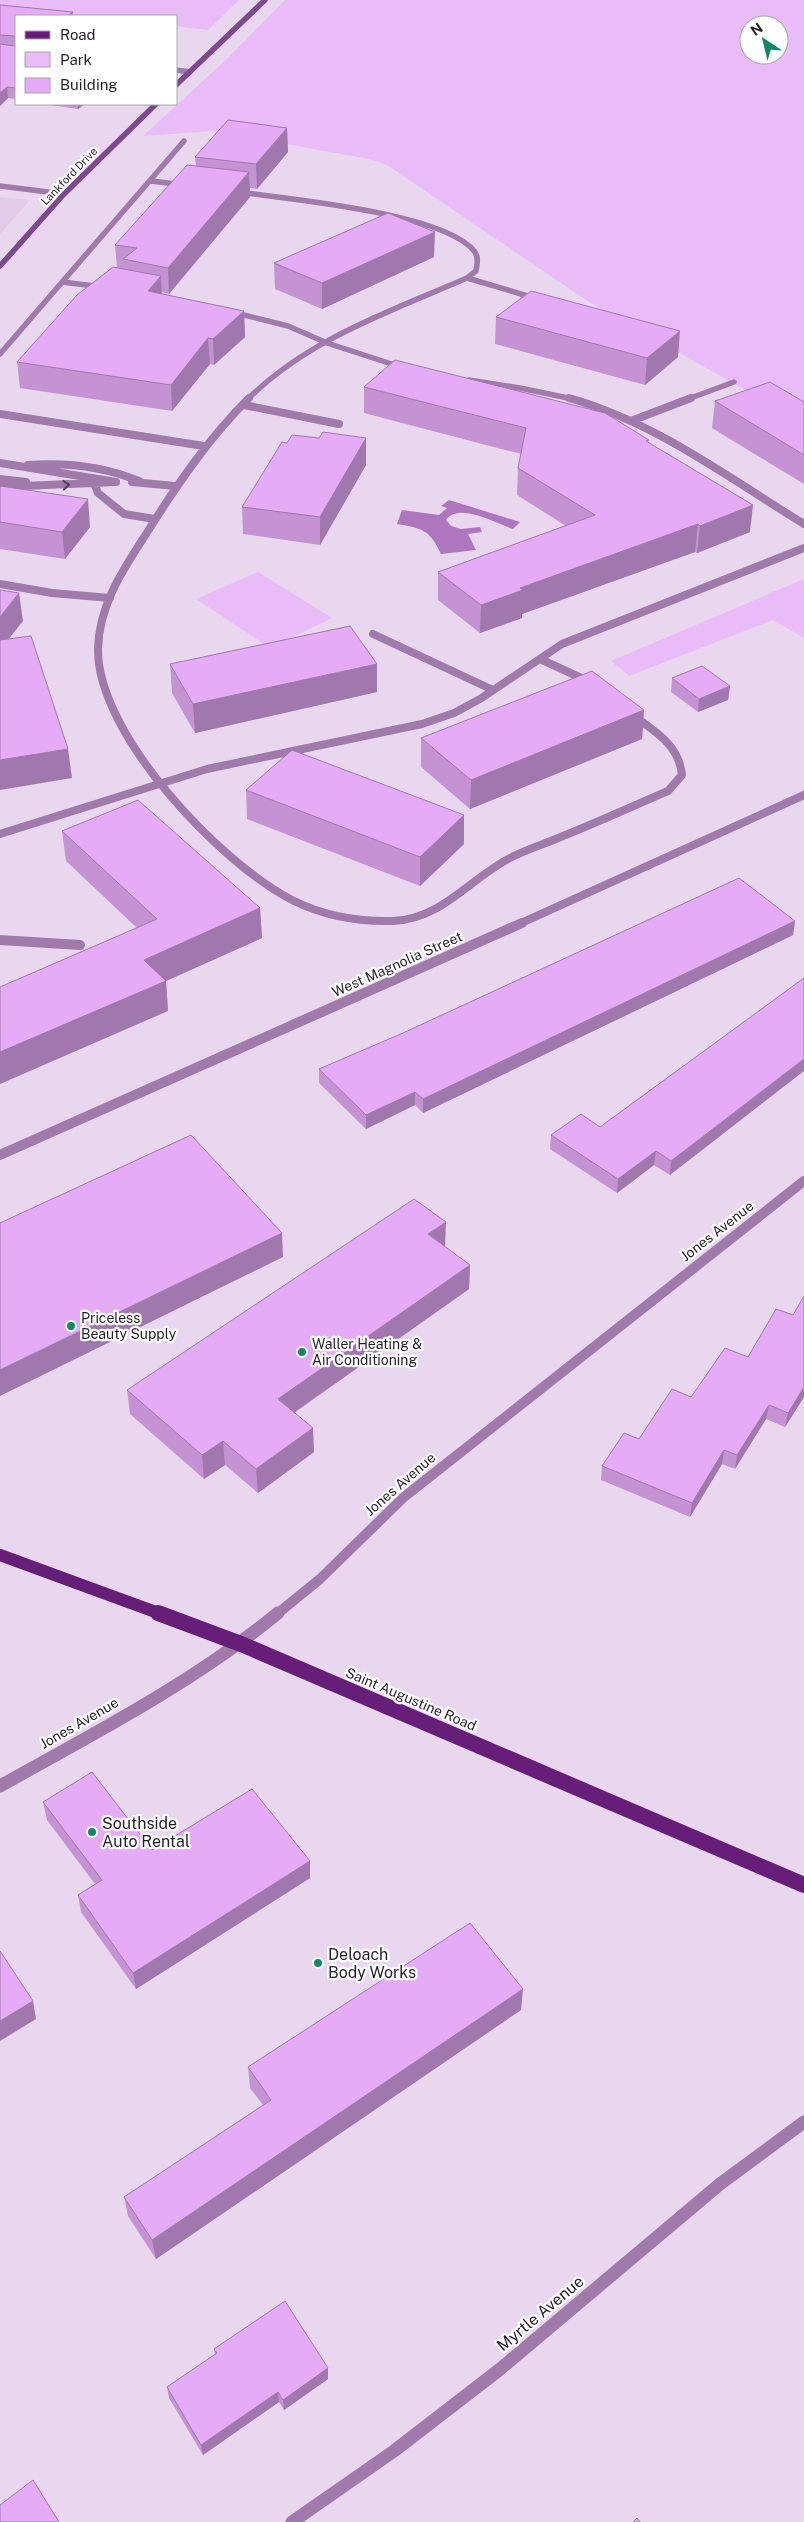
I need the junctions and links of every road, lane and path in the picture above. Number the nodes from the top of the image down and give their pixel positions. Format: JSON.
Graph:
{"nodes":[{"id":1,"x":265,"y":0,"type":"edge"},
{"id":2,"x":178,"y":70,"type":"edge"},
{"id":3,"x":190,"y":72,"type":"junction"},
{"id":4,"x":178,"y":83,"type":"edge"},
{"id":5,"x":155,"y":105,"type":"edge"},
{"id":6,"x":184,"y":142,"type":"dead end"},
{"id":7,"x":151,"y":180,"type":"junction"},
{"id":8,"x":190,"y":186,"type":"edge"},
{"id":9,"x":1,"y":187,"type":"edge"},
{"id":10,"x":230,"y":191,"type":"edge"},
{"id":11,"x":64,"y":194,"type":"junction"},
{"id":12,"x":0,"y":266,"type":"edge"},
{"id":13,"x":467,"y":278,"type":"junction"},
{"id":14,"x":62,"y":282,"type":"junction"},
{"id":15,"x":113,"y":288,"type":"edge"},
{"id":16,"x":550,"y":302,"type":"edge"},
{"id":17,"x":226,"y":311,"type":"edge"},
{"id":18,"x":327,"y":343,"type":"junction"},
{"id":19,"x":0,"y":354,"type":"edge"},
{"id":20,"x":415,"y":371,"type":"edge"},
{"id":21,"x":462,"y":379,"type":"edge"},
{"id":22,"x":734,"y":382,"type":"dead end"},
{"id":23,"x":244,"y":405,"type":"junction"},
{"id":24,"x":0,"y":414,"type":"edge"},
{"id":25,"x":631,"y":421,"type":"junction"},
{"id":26,"x":340,"y":424,"type":"dead end"},
{"id":27,"x":204,"y":446,"type":"junction"},
{"id":28,"x":0,"y":464,"type":"edge"},
{"id":29,"x":18,"y":466,"type":"junction"},
{"id":30,"x":0,"y":478,"type":"edge"},
{"id":31,"x":138,"y":481,"type":"junction"},
{"id":32,"x":116,"y":482,"type":"junction"},
{"id":33,"x":94,"y":483,"type":"junction"},
{"id":34,"x":49,"y":486,"type":"junction"},
{"id":35,"x":175,"y":486,"type":"junction"},
{"id":36,"x":0,"y":488,"type":"edge"},
{"id":37,"x":155,"y":519,"type":"junction"},
{"id":38,"x":804,"y":524,"type":"edge"},
{"id":39,"x":804,"y":548,"type":"edge"},
{"id":40,"x":0,"y":584,"type":"edge"},
{"id":41,"x":110,"y":598,"type":"junction"},
{"id":42,"x":373,"y":634,"type":"dead end"},
{"id":43,"x":540,"y":659,"type":"junction"},
{"id":44,"x":597,"y":687,"type":"edge"},
{"id":45,"x":493,"y":690,"type":"junction"},
{"id":46,"x":628,"y":711,"type":"edge"},
{"id":47,"x":161,"y":782,"type":"junction"},
{"id":48,"x":804,"y":795,"type":"edge"},
{"id":49,"x":0,"y":834,"type":"edge"},
{"id":50,"x":0,"y":940,"type":"edge"},
{"id":51,"x":80,"y":945,"type":"dead end"},
{"id":52,"x":0,"y":1155,"type":"edge"},
{"id":53,"x":804,"y":1181,"type":"edge"},
{"id":54,"x":0,"y":1555,"type":"edge"},
{"id":55,"x":241,"y":1644,"type":"junction"},
{"id":56,"x":0,"y":1786,"type":"edge"},
{"id":57,"x":804,"y":1885,"type":"edge"},
{"id":58,"x":804,"y":2122,"type":"edge"},
{"id":59,"x":292,"y":2522,"type":"edge"}],
"edges":[{"from":1,"to":3,"type":"main road"},
{"from":2,"to":3,"type":"street"},
{"from":3,"to":4,"type":"main road"},
{"from":5,"to":11,"type":"main road","name":"Lankford Drive"},
{"from":6,"to":7,"type":"street"},
{"from":7,"to":8,"type":"street"},
{"from":7,"to":14,"type":"street"},
{"from":9,"to":11,"type":"street"},
{"from":10,"to":13,"type":"street"},
{"from":11,"to":12,"type":"main road","name":"Lankford Drive"},
{"from":13,"to":16,"type":"street"},
{"from":13,"to":18,"type":"street"},
{"from":14,"to":15,"type":"street"},
{"from":14,"to":19,"type":"street"},
{"from":17,"to":18,"type":"street"},
{"from":18,"to":20,"type":"street"},
{"from":18,"to":23,"type":"street"},
{"from":21,"to":25,"type":"street"},
{"from":22,"to":25,"type":"street"},
{"from":23,"to":26,"type":"street"},
{"from":23,"to":27,"type":"street"},
{"from":24,"to":27,"type":"street"},
{"from":25,"to":38,"type":"street"},
{"from":27,"to":35,"type":"street"},
{"from":28,"to":29,"type":"street"},
{"from":29,"to":31,"type":"street"},
{"from":29,"to":32,"type":"street"},
{"from":30,"to":34,"type":"street"},
{"from":31,"to":32,"type":"street"},
{"from":31,"to":35,"type":"street"},
{"from":32,"to":33,"type":"street"},
{"from":34,"to":33,"type":"street","one_way":true},
{"from":33,"to":37,"type":"street"},
{"from":34,"to":36,"type":"street"},
{"from":35,"to":37,"type":"street"},
{"from":37,"to":41,"type":"street"},
{"from":39,"to":43,"type":"street"},
{"from":40,"to":41,"type":"street"},
{"from":41,"to":47,"type":"street"},
{"from":42,"to":45,"type":"street"},
{"from":43,"to":44,"type":"street"},
{"from":43,"to":45,"type":"street"},
{"from":45,"to":47,"type":"street"},
{"from":46,"to":47,"type":"street"},
{"from":47,"to":49,"type":"street"},
{"from":48,"to":52,"type":"street","name":"West Magnolia Street"},
{"from":50,"to":51,"type":"street"},
{"from":53,"to":55,"type":"street","name":"Jones Avenue"},
{"from":54,"to":55,"type":"main road","name":"Saint Augustine Road"},
{"from":55,"to":56,"type":"street","name":"Jones Avenue"},
{"from":55,"to":57,"type":"main road","name":"Saint Augustine Road"},
{"from":58,"to":59,"type":"street","name":"Myrtle Avenue"}]}
